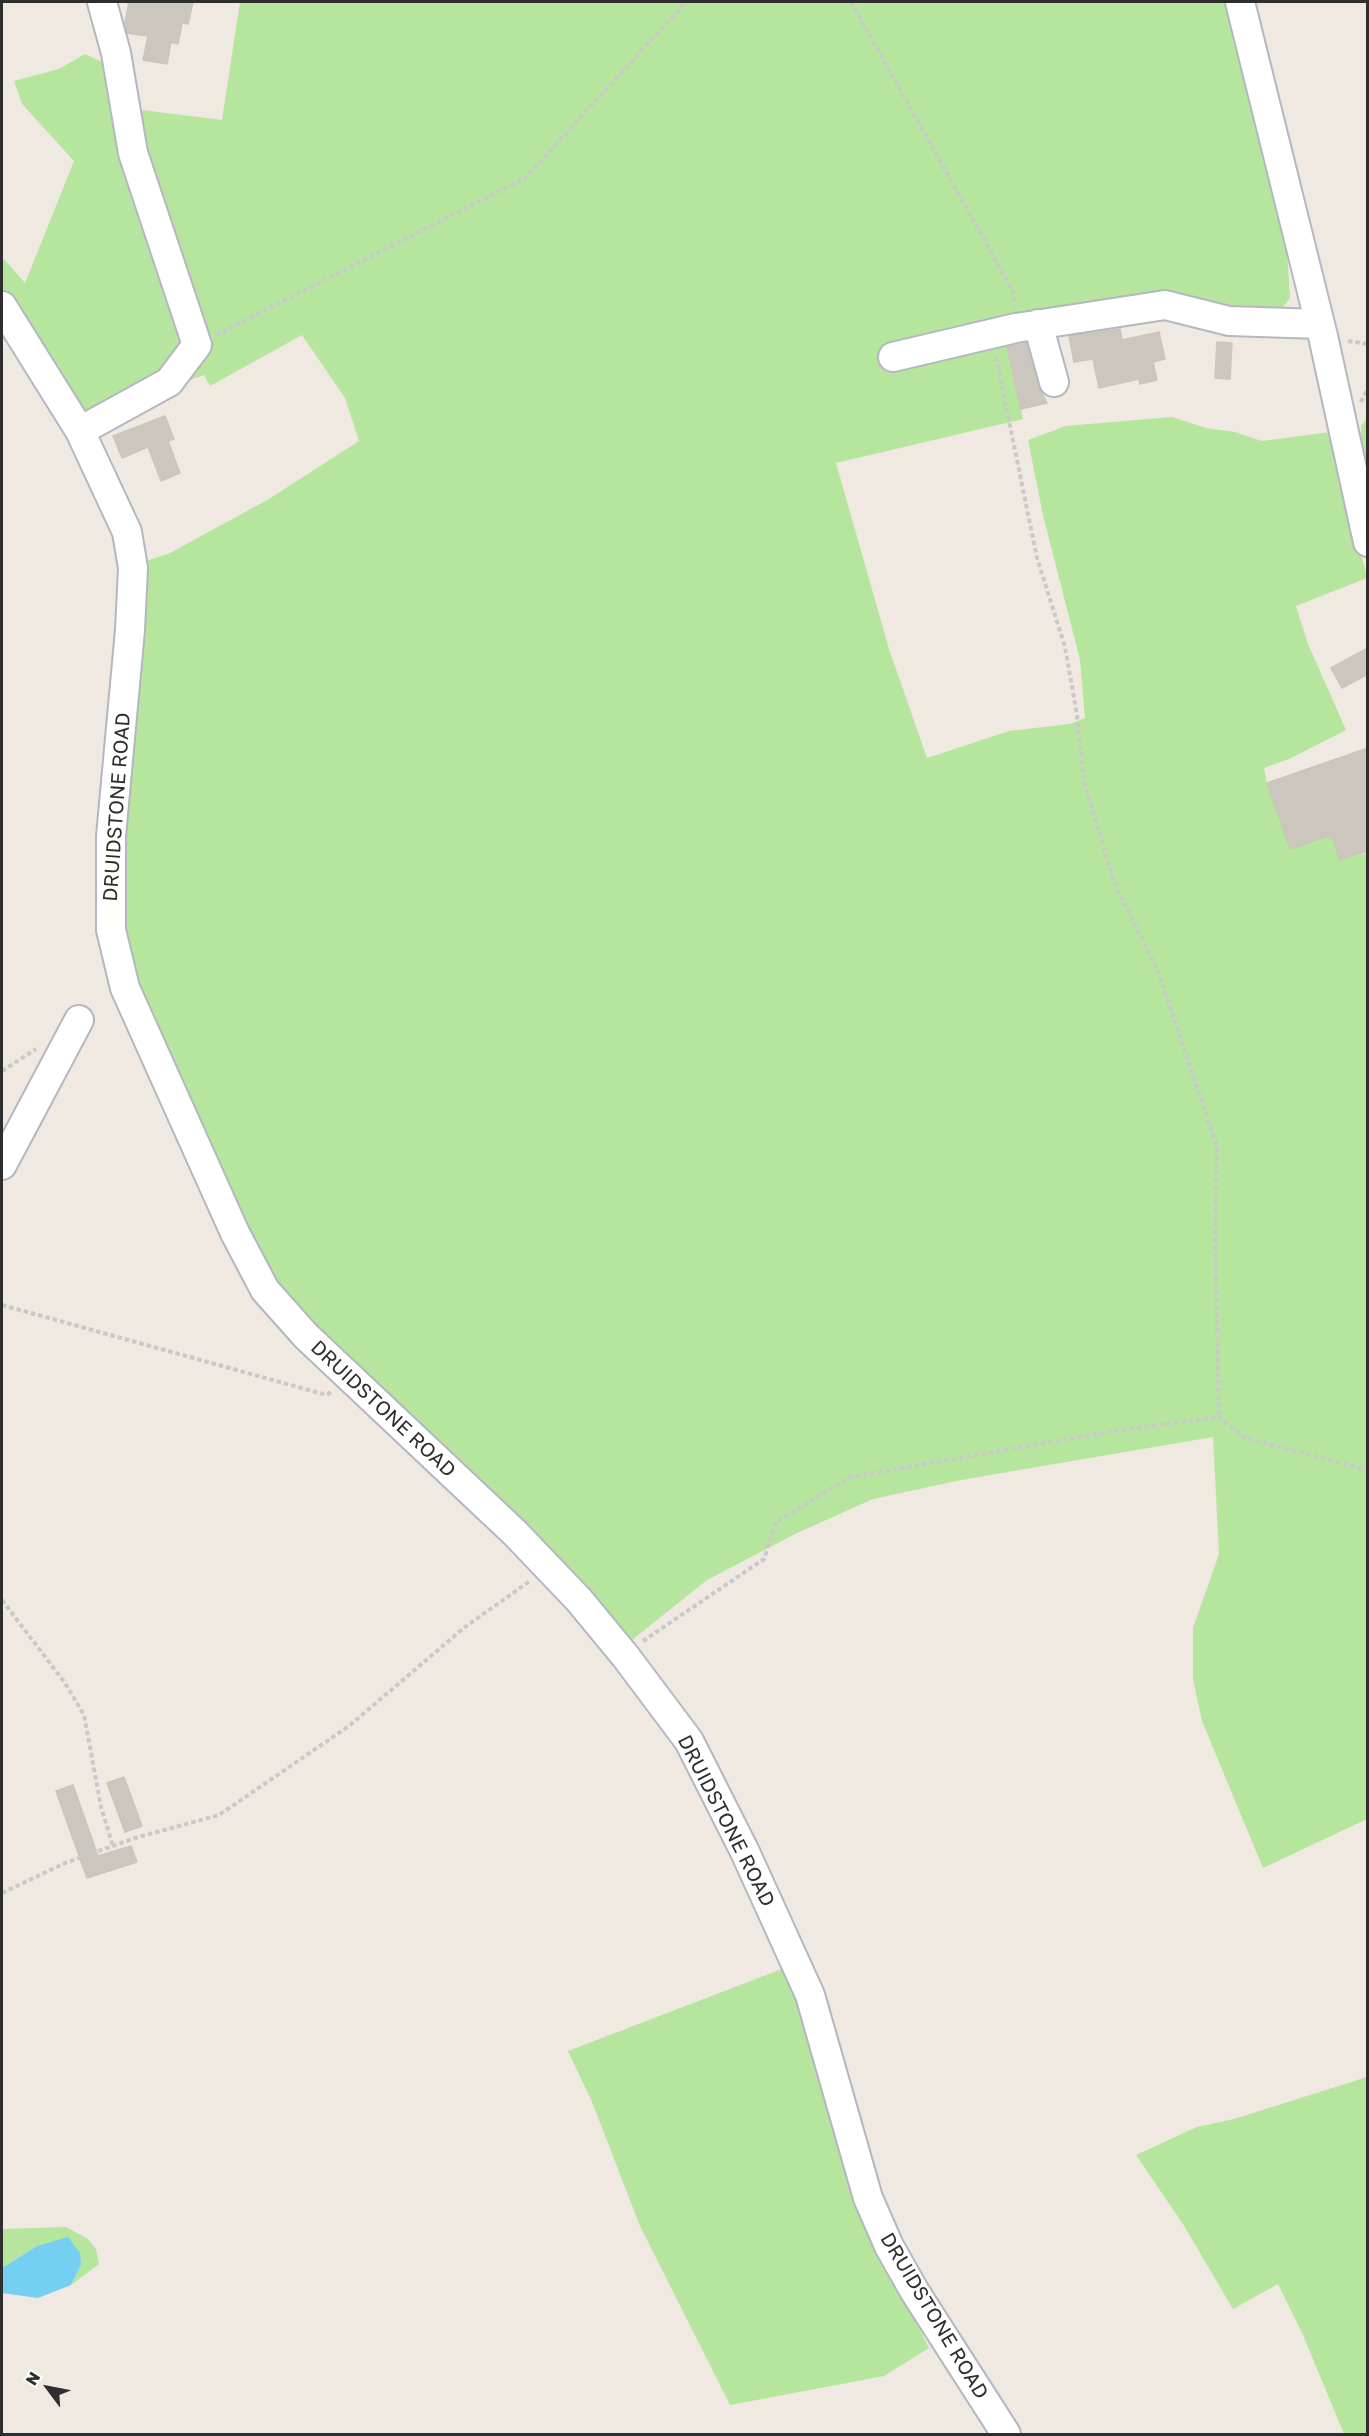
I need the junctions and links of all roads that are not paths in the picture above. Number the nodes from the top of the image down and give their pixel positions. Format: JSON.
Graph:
{"nodes":[{"id":1,"x":102,"y":2,"type":"edge"},
{"id":2,"x":1240,"y":2,"type":"edge"},
{"id":3,"x":2,"y":306,"type":"edge"},
{"id":4,"x":1320,"y":324,"type":"junction"},
{"id":5,"x":1016,"y":329,"type":"junction"},
{"id":6,"x":893,"y":357,"type":"dead end"},
{"id":7,"x":1054,"y":382,"type":"dead end"},
{"id":8,"x":80,"y":431,"type":"junction"},
{"id":9,"x":1368,"y":542,"type":"edge"},
{"id":10,"x":79,"y":1020,"type":"dead end"},
{"id":11,"x":2,"y":1165,"type":"edge"},
{"id":12,"x":1006,"y":2434,"type":"edge"}],
"edges":[{"from":1,"to":8,"type":"street"},
{"from":2,"to":4,"type":"street"},
{"from":3,"to":8,"type":"street","name":"DRUIDSTONE ROAD"},
{"from":4,"to":5,"type":"street"},
{"from":4,"to":9,"type":"street"},
{"from":5,"to":6,"type":"street"},
{"from":5,"to":7,"type":"street"},
{"from":8,"to":12,"type":"street","name":"DRUIDSTONE ROAD"},
{"from":10,"to":11,"type":"street"}]}
